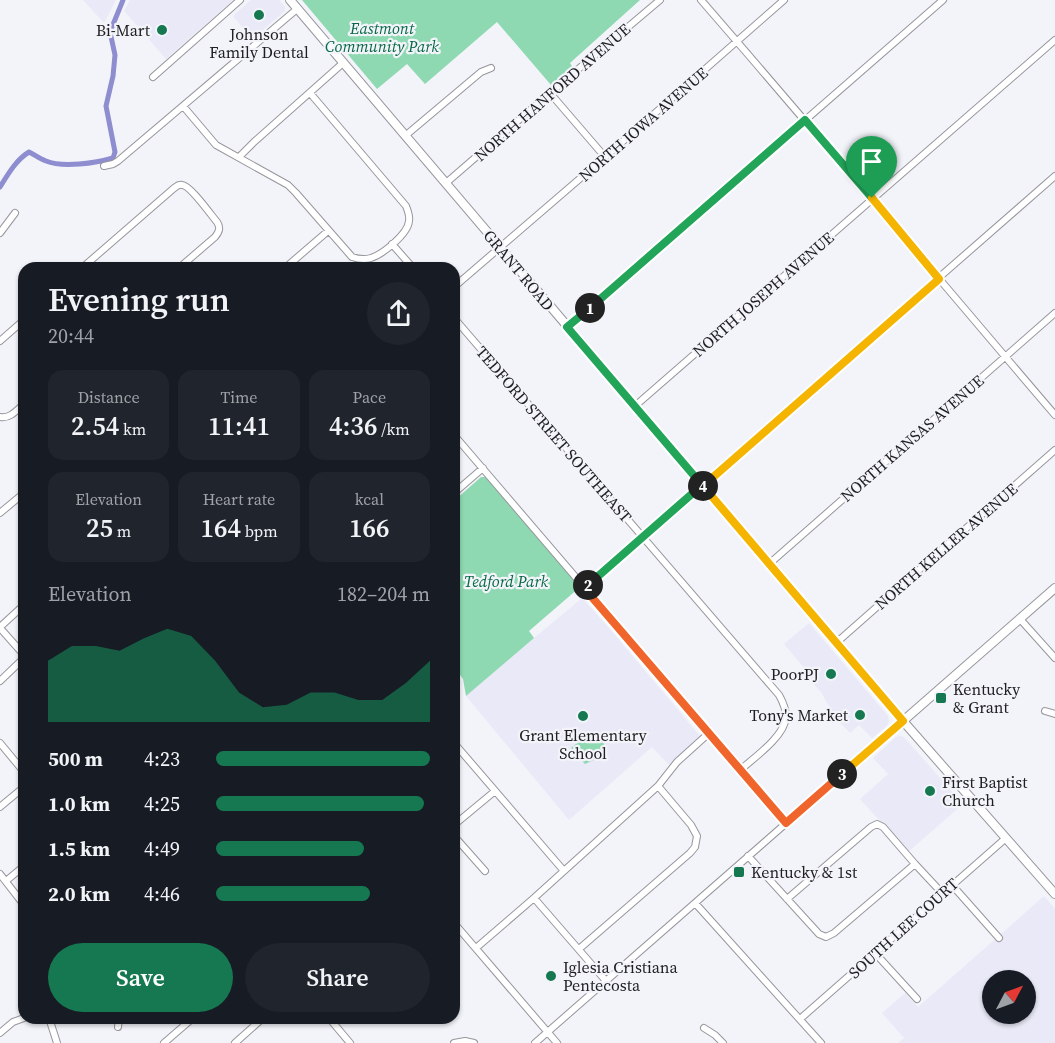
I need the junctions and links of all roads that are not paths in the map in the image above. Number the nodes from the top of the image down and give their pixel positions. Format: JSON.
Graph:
{"nodes":[{"id":1,"x":240,"y":0,"type":"edge"},
{"id":2,"x":290,"y":0,"type":"edge"},
{"id":3,"x":660,"y":0,"type":"edge"},
{"id":4,"x":701,"y":0,"type":"edge"},
{"id":5,"x":784,"y":0,"type":"edge"},
{"id":6,"x":943,"y":0,"type":"edge"},
{"id":7,"x":297,"y":9,"type":"junction"},
{"id":8,"x":1055,"y":40,"type":"edge"},
{"id":9,"x":738,"y":42,"type":"junction"},
{"id":10,"x":343,"y":63,"type":"junction"},
{"id":11,"x":491,"y":68,"type":"dead end"},
{"id":12,"x":153,"y":77,"type":"dead end"},
{"id":13,"x":310,"y":93,"type":"junction"},
{"id":14,"x":550,"y":93,"type":"junction"},
{"id":15,"x":183,"y":106,"type":"junction"},
{"id":16,"x":805,"y":120,"type":"junction"},
{"id":17,"x":405,"y":135,"type":"junction"},
{"id":18,"x":605,"y":157,"type":"junction"},
{"id":19,"x":239,"y":158,"type":"junction"},
{"id":20,"x":104,"y":166,"type":"dead end"},
{"id":21,"x":1055,"y":176,"type":"edge"},
{"id":22,"x":446,"y":183,"type":"junction"},
{"id":23,"x":872,"y":198,"type":"junction"},
{"id":24,"x":15,"y":213,"type":"dead end"},
{"id":25,"x":328,"y":231,"type":"junction"},
{"id":26,"x":0,"y":233,"type":"edge"},
{"id":27,"x":392,"y":244,"type":"junction"},
{"id":28,"x":500,"y":248,"type":"junction"},
{"id":29,"x":89,"y":262,"type":"edge"},
{"id":30,"x":186,"y":262,"type":"edge"},
{"id":31,"x":292,"y":262,"type":"edge"},
{"id":32,"x":408,"y":262,"type":"edge"},
{"id":33,"x":939,"y":279,"type":"junction"},
{"id":34,"x":460,"y":282,"type":"edge"},
{"id":35,"x":1055,"y":313,"type":"edge"},
{"id":36,"x":18,"y":325,"type":"edge"},
{"id":37,"x":460,"y":325,"type":"edge"},
{"id":38,"x":567,"y":327,"type":"junction"},
{"id":39,"x":0,"y":341,"type":"edge"},
{"id":40,"x":1005,"y":356,"type":"junction"},
{"id":41,"x":635,"y":406,"type":"junction"},
{"id":42,"x":18,"y":409,"type":"edge"},
{"id":43,"x":1055,"y":415,"type":"edge"},
{"id":44,"x":2,"y":417,"type":"edge"},
{"id":45,"x":460,"y":442,"type":"edge"},
{"id":46,"x":1055,"y":450,"type":"edge"},
{"id":47,"x":483,"y":468,"type":"junction"},
{"id":48,"x":702,"y":485,"type":"junction"},
{"id":49,"x":460,"y":488,"type":"edge"},
{"id":50,"x":18,"y":498,"type":"edge"},
{"id":51,"x":0,"y":513,"type":"edge"},
{"id":52,"x":644,"y":537,"type":"junction"},
{"id":53,"x":769,"y":564,"type":"junction"},
{"id":54,"x":584,"y":588,"type":"junction"},
{"id":55,"x":1055,"y":588,"type":"edge"},
{"id":56,"x":18,"y":610,"type":"edge"},
{"id":57,"x":1020,"y":619,"type":"junction"},
{"id":58,"x":0,"y":627,"type":"edge"},
{"id":59,"x":836,"y":643,"type":"junction"},
{"id":60,"x":18,"y":650,"type":"edge"},
{"id":61,"x":1055,"y":658,"type":"edge"},
{"id":62,"x":18,"y":663,"type":"edge"},
{"id":63,"x":0,"y":681,"type":"edge"},
{"id":64,"x":1045,"y":711,"type":"dead end"},
{"id":65,"x":1055,"y":714,"type":"edge"},
{"id":66,"x":903,"y":721,"type":"junction"},
{"id":67,"x":708,"y":734,"type":"junction"},
{"id":68,"x":0,"y":743,"type":"edge"},
{"id":69,"x":460,"y":751,"type":"edge"},
{"id":70,"x":18,"y":765,"type":"edge"},
{"id":71,"x":740,"y":771,"type":"junction"},
{"id":72,"x":658,"y":786,"type":"junction"},
{"id":73,"x":495,"y":790,"type":"junction"},
{"id":74,"x":18,"y":792,"type":"edge"},
{"id":75,"x":0,"y":807,"type":"edge"},
{"id":76,"x":460,"y":820,"type":"edge"},
{"id":77,"x":786,"y":823,"type":"junction"},
{"id":78,"x":1006,"y":838,"type":"junction"},
{"id":79,"x":460,"y":843,"type":"edge"},
{"id":80,"x":748,"y":856,"type":"junction"},
{"id":81,"x":915,"y":864,"type":"junction"},
{"id":82,"x":18,"y":871,"type":"edge"},
{"id":83,"x":485,"y":871,"type":"dead end"},
{"id":84,"x":564,"y":871,"type":"junction"},
{"id":85,"x":0,"y":874,"type":"edge"},
{"id":86,"x":6,"y":881,"type":"junction"},
{"id":87,"x":951,"y":885,"type":"junction"},
{"id":88,"x":942,"y":893,"type":"junction"},
{"id":89,"x":1055,"y":894,"type":"edge"},
{"id":90,"x":18,"y":897,"type":"edge"},
{"id":91,"x":534,"y":898,"type":"junction"},
{"id":92,"x":787,"y":899,"type":"junction"},
{"id":93,"x":695,"y":903,"type":"junction"},
{"id":94,"x":460,"y":930,"type":"edge"},
{"id":95,"x":999,"y":938,"type":"dead end"},
{"id":96,"x":476,"y":948,"type":"junction"},
{"id":97,"x":579,"y":950,"type":"junction"},
{"id":98,"x":875,"y":953,"type":"junction"},
{"id":99,"x":606,"y":981,"type":"junction"},
{"id":100,"x":917,"y":999,"type":"dead end"},
{"id":101,"x":800,"y":1019,"type":"junction"},
{"id":102,"x":18,"y":1020,"type":"edge"},
{"id":103,"x":52,"y":1024,"type":"edge"},
{"id":104,"x":118,"y":1024,"type":"edge"},
{"id":105,"x":186,"y":1024,"type":"edge"},
{"id":106,"x":256,"y":1024,"type":"edge"},
{"id":107,"x":334,"y":1024,"type":"edge"},
{"id":108,"x":118,"y":1027,"type":"dead end"},
{"id":109,"x":705,"y":1028,"type":"dead end"},
{"id":110,"x":547,"y":1032,"type":"junction"},
{"id":111,"x":0,"y":1033,"type":"edge"},
{"id":112,"x":172,"y":1036,"type":"junction"},
{"id":113,"x":57,"y":1043,"type":"edge"},
{"id":114,"x":164,"y":1043,"type":"edge"},
{"id":115,"x":177,"y":1043,"type":"edge"},
{"id":116,"x":235,"y":1043,"type":"edge"},
{"id":117,"x":350,"y":1043,"type":"edge"},
{"id":118,"x":454,"y":1043,"type":"edge"},
{"id":119,"x":474,"y":1043,"type":"edge"},
{"id":120,"x":535,"y":1043,"type":"edge"},
{"id":121,"x":557,"y":1043,"type":"edge"},
{"id":122,"x":723,"y":1043,"type":"edge"},
{"id":123,"x":820,"y":1043,"type":"edge"}],
"edges":[{"from":1,"to":12,"type":"street"},
{"from":2,"to":7,"type":"main road","name":"GRANT ROAD"},
{"from":3,"to":14,"type":"street","name":"NORTH HANFORD AVENUE"},
{"from":4,"to":9,"type":"street"},
{"from":5,"to":9,"type":"street","name":"NORTH IOWA AVENUE"},
{"from":6,"to":16,"type":"street"},
{"from":7,"to":10,"type":"main road","name":"GRANT ROAD"},
{"from":7,"to":15,"type":"street"},
{"from":8,"to":23,"type":"street","name":"NORTH JOSEPH AVENUE"},
{"from":9,"to":16,"type":"street"},
{"from":9,"to":18,"type":"street","name":"NORTH IOWA AVENUE"},
{"from":10,"to":13,"type":"street"},
{"from":10,"to":17,"type":"main road","name":"GRANT ROAD"},
{"from":11,"to":17,"type":"street"},
{"from":13,"to":19,"type":"street"},
{"from":13,"to":27,"type":"street"},
{"from":14,"to":18,"type":"street"},
{"from":14,"to":22,"type":"street","name":"NORTH HANFORD AVENUE"},
{"from":15,"to":19,"type":"street"},
{"from":15,"to":20,"type":"street"},
{"from":16,"to":23,"type":"street"},
{"from":16,"to":38,"type":"street"},
{"from":17,"to":22,"type":"main road","name":"GRANT ROAD"},
{"from":18,"to":28,"type":"street","name":"NORTH IOWA AVENUE"},
{"from":19,"to":25,"type":"street"},
{"from":21,"to":33,"type":"street"},
{"from":22,"to":28,"type":"main road","name":"GRANT ROAD"},
{"from":23,"to":33,"type":"street"},
{"from":23,"to":41,"type":"street","name":"NORTH JOSEPH AVENUE"},
{"from":24,"to":26,"type":"street"},
{"from":25,"to":27,"type":"street"},
{"from":25,"to":31,"type":"street"},
{"from":27,"to":32,"type":"street"},
{"from":28,"to":34,"type":"street","name":"NORTH IOWA AVENUE"},
{"from":28,"to":38,"type":"main road","name":"GRANT ROAD"},
{"from":29,"to":30,"type":"street"},
{"from":33,"to":40,"type":"street"},
{"from":33,"to":48,"type":"street"},
{"from":35,"to":40,"type":"street","name":"NORTH KANSAS AVENUE"},
{"from":36,"to":39,"type":"street"},
{"from":37,"to":52,"type":"street","name":"TEDFORD STREET SOUTHEAST"},
{"from":38,"to":41,"type":"main road","name":"GRANT ROAD"},
{"from":40,"to":43,"type":"street"},
{"from":40,"to":53,"type":"street","name":"NORTH KANSAS AVENUE"},
{"from":41,"to":48,"type":"main road","name":"GRANT ROAD"},
{"from":42,"to":44,"type":"street"},
{"from":45,"to":47,"type":"street"},
{"from":46,"to":59,"type":"street","name":"NORTH KELLER AVENUE"},
{"from":47,"to":49,"type":"street"},
{"from":47,"to":54,"type":"street"},
{"from":48,"to":52,"type":"street"},
{"from":48,"to":53,"type":"main road","name":"GRANT ROAD"},
{"from":50,"to":51,"type":"street"},
{"from":52,"to":54,"type":"street"},
{"from":52,"to":71,"type":"street","name":"TEDFORD STREET SOUTHEAST"},
{"from":53,"to":59,"type":"main road","name":"GRANT ROAD"},
{"from":54,"to":67,"type":"street"},
{"from":55,"to":57,"type":"main road"},
{"from":56,"to":58,"type":"street"},
{"from":57,"to":61,"type":"street"},
{"from":57,"to":66,"type":"main road"},
{"from":58,"to":60,"type":"street"},
{"from":59,"to":66,"type":"main road","name":"GRANT ROAD"},
{"from":62,"to":63,"type":"street"},
{"from":64,"to":65,"type":"street"},
{"from":66,"to":77,"type":"street"},
{"from":66,"to":78,"type":"main road","name":"GRANT ROAD"},
{"from":67,"to":71,"type":"street"},
{"from":67,"to":72,"type":"street"},
{"from":68,"to":70,"type":"street"},
{"from":69,"to":73,"type":"street"},
{"from":71,"to":77,"type":"street"},
{"from":72,"to":84,"type":"street"},
{"from":72,"to":97,"type":"street"},
{"from":73,"to":76,"type":"street"},
{"from":73,"to":84,"type":"street"},
{"from":74,"to":75,"type":"street"},
{"from":77,"to":80,"type":"street"},
{"from":78,"to":87,"type":"street","name":"SOUTH LEE COURT"},
{"from":78,"to":89,"type":"main road","name":"GRANT ROAD"},
{"from":79,"to":83,"type":"street"},
{"from":80,"to":92,"type":"street"},
{"from":80,"to":93,"type":"street"},
{"from":81,"to":88,"type":"street"},
{"from":81,"to":92,"type":"street"},
{"from":81,"to":92,"type":"street"},
{"from":82,"to":86,"type":"street"},
{"from":84,"to":91,"type":"street"},
{"from":85,"to":86,"type":"street"},
{"from":86,"to":90,"type":"street"},
{"from":87,"to":88,"type":"street","name":"SOUTH LEE COURT"},
{"from":87,"to":95,"type":"street"},
{"from":88,"to":98,"type":"street","name":"SOUTH LEE COURT"},
{"from":91,"to":96,"type":"street"},
{"from":91,"to":97,"type":"street"},
{"from":93,"to":99,"type":"street"},
{"from":93,"to":101,"type":"street"},
{"from":94,"to":96,"type":"street"},
{"from":96,"to":110,"type":"street"},
{"from":97,"to":99,"type":"street"},
{"from":98,"to":100,"type":"street"},
{"from":98,"to":101,"type":"street","name":"SOUTH LEE COURT"},
{"from":99,"to":110,"type":"street"},
{"from":101,"to":123,"type":"street"},
{"from":102,"to":111,"type":"street"},
{"from":103,"to":113,"type":"street"},
{"from":104,"to":108,"type":"street"},
{"from":105,"to":112,"type":"street"},
{"from":106,"to":116,"type":"street"},
{"from":107,"to":117,"type":"street"},
{"from":109,"to":122,"type":"street"},
{"from":110,"to":120,"type":"street"},
{"from":110,"to":121,"type":"street"},
{"from":112,"to":114,"type":"street"},
{"from":112,"to":115,"type":"street"},
{"from":118,"to":119,"type":"street"}]}
